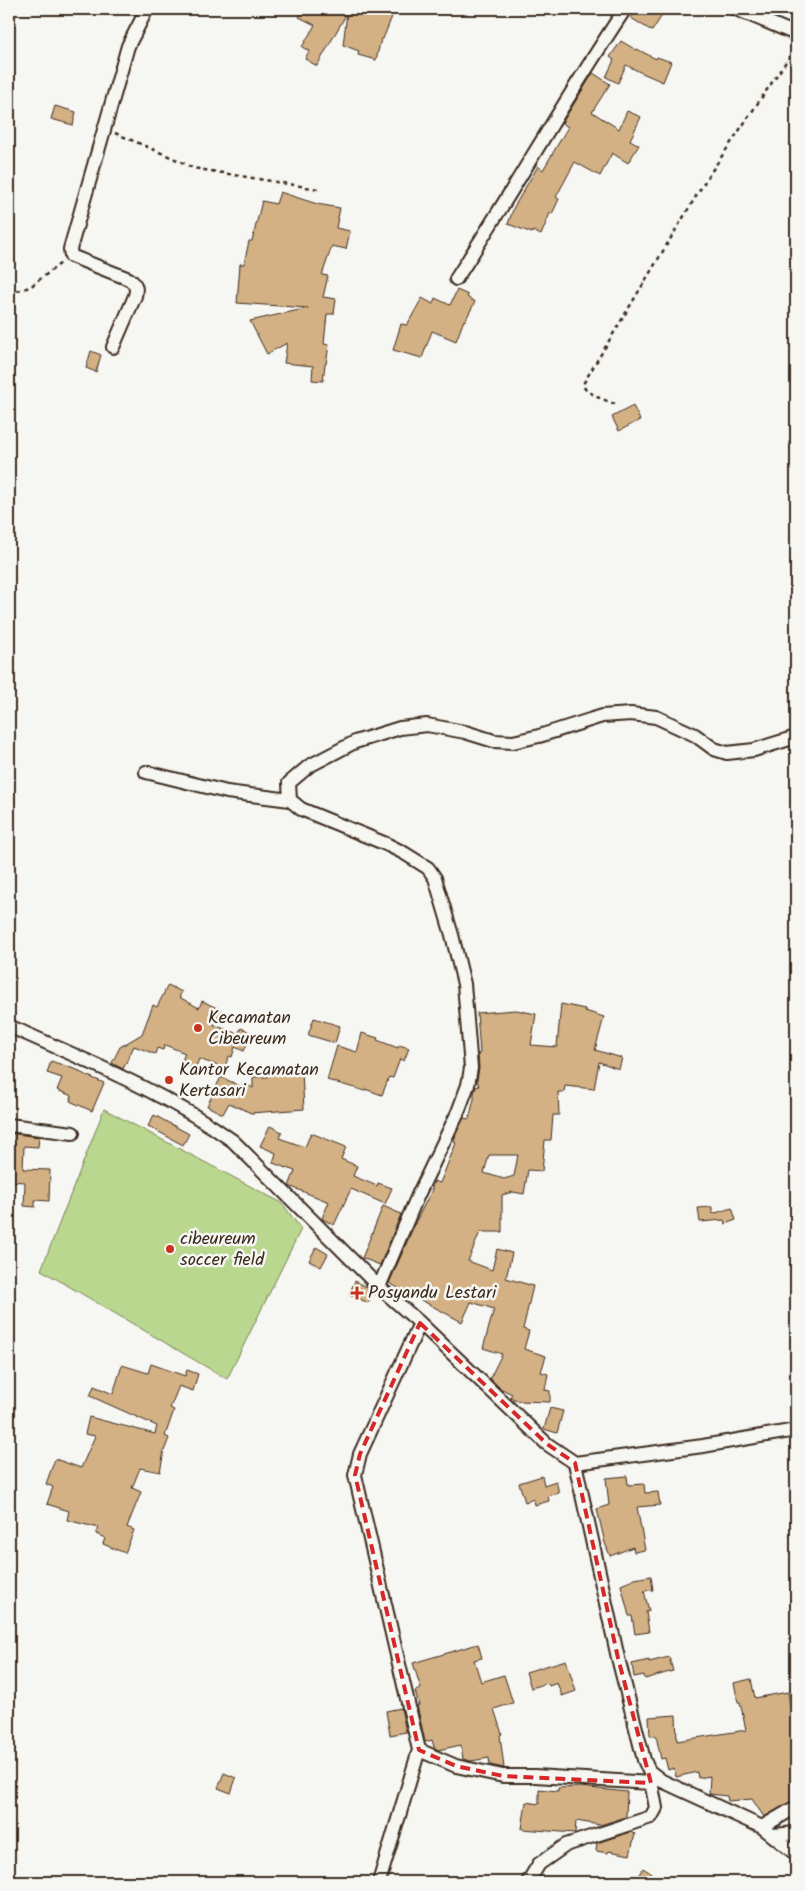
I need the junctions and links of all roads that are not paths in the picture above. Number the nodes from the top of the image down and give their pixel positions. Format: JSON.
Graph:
{"nodes":[{"id":1,"x":147,"y":9,"type":"edge"},
{"id":2,"x":625,"y":9,"type":"edge"},
{"id":3,"x":736,"y":9,"type":"edge"},
{"id":4,"x":796,"y":34,"type":"edge"},
{"id":5,"x":456,"y":279,"type":"dead end"},
{"id":6,"x":113,"y":347,"type":"dead end"},
{"id":7,"x":796,"y":737,"type":"edge"},
{"id":8,"x":146,"y":772,"type":"dead end"},
{"id":9,"x":290,"y":800,"type":"junction"},
{"id":10,"x":9,"y":1026,"type":"edge"},
{"id":11,"x":9,"y":1125,"type":"edge"},
{"id":12,"x":73,"y":1133,"type":"dead end"},
{"id":13,"x":379,"y":1287,"type":"junction"},
{"id":14,"x":420,"y":1323,"type":"junction"},
{"id":15,"x":796,"y":1430,"type":"edge"},
{"id":16,"x":575,"y":1462,"type":"junction"},
{"id":17,"x":419,"y":1750,"type":"junction"},
{"id":18,"x":650,"y":1777,"type":"junction"},
{"id":19,"x":796,"y":1807,"type":"edge"},
{"id":20,"x":762,"y":1827,"type":"junction"},
{"id":21,"x":796,"y":1833,"type":"edge"},
{"id":22,"x":773,"y":1835,"type":"junction"},
{"id":23,"x":796,"y":1854,"type":"edge"},
{"id":24,"x":380,"y":1882,"type":"edge"},
{"id":25,"x":528,"y":1882,"type":"edge"}],
"edges":[{"from":1,"to":6,"type":"street"},
{"from":2,"to":5,"type":"street"},
{"from":3,"to":4,"type":"street"},
{"from":7,"to":9,"type":"street"},
{"from":8,"to":9,"type":"street"},
{"from":9,"to":13,"type":"street"},
{"from":10,"to":13,"type":"street"},
{"from":11,"to":12,"type":"street"},
{"from":13,"to":14,"type":"street"},
{"from":14,"to":16,"type":"street"},
{"from":14,"to":17,"type":"street"},
{"from":15,"to":16,"type":"street"},
{"from":16,"to":18,"type":"street"},
{"from":17,"to":18,"type":"street"},
{"from":17,"to":24,"type":"street"},
{"from":18,"to":20,"type":"street"},
{"from":18,"to":25,"type":"street"},
{"from":19,"to":20,"type":"street"},
{"from":20,"to":22,"type":"street"},
{"from":21,"to":22,"type":"street"},
{"from":22,"to":23,"type":"street"}]}
